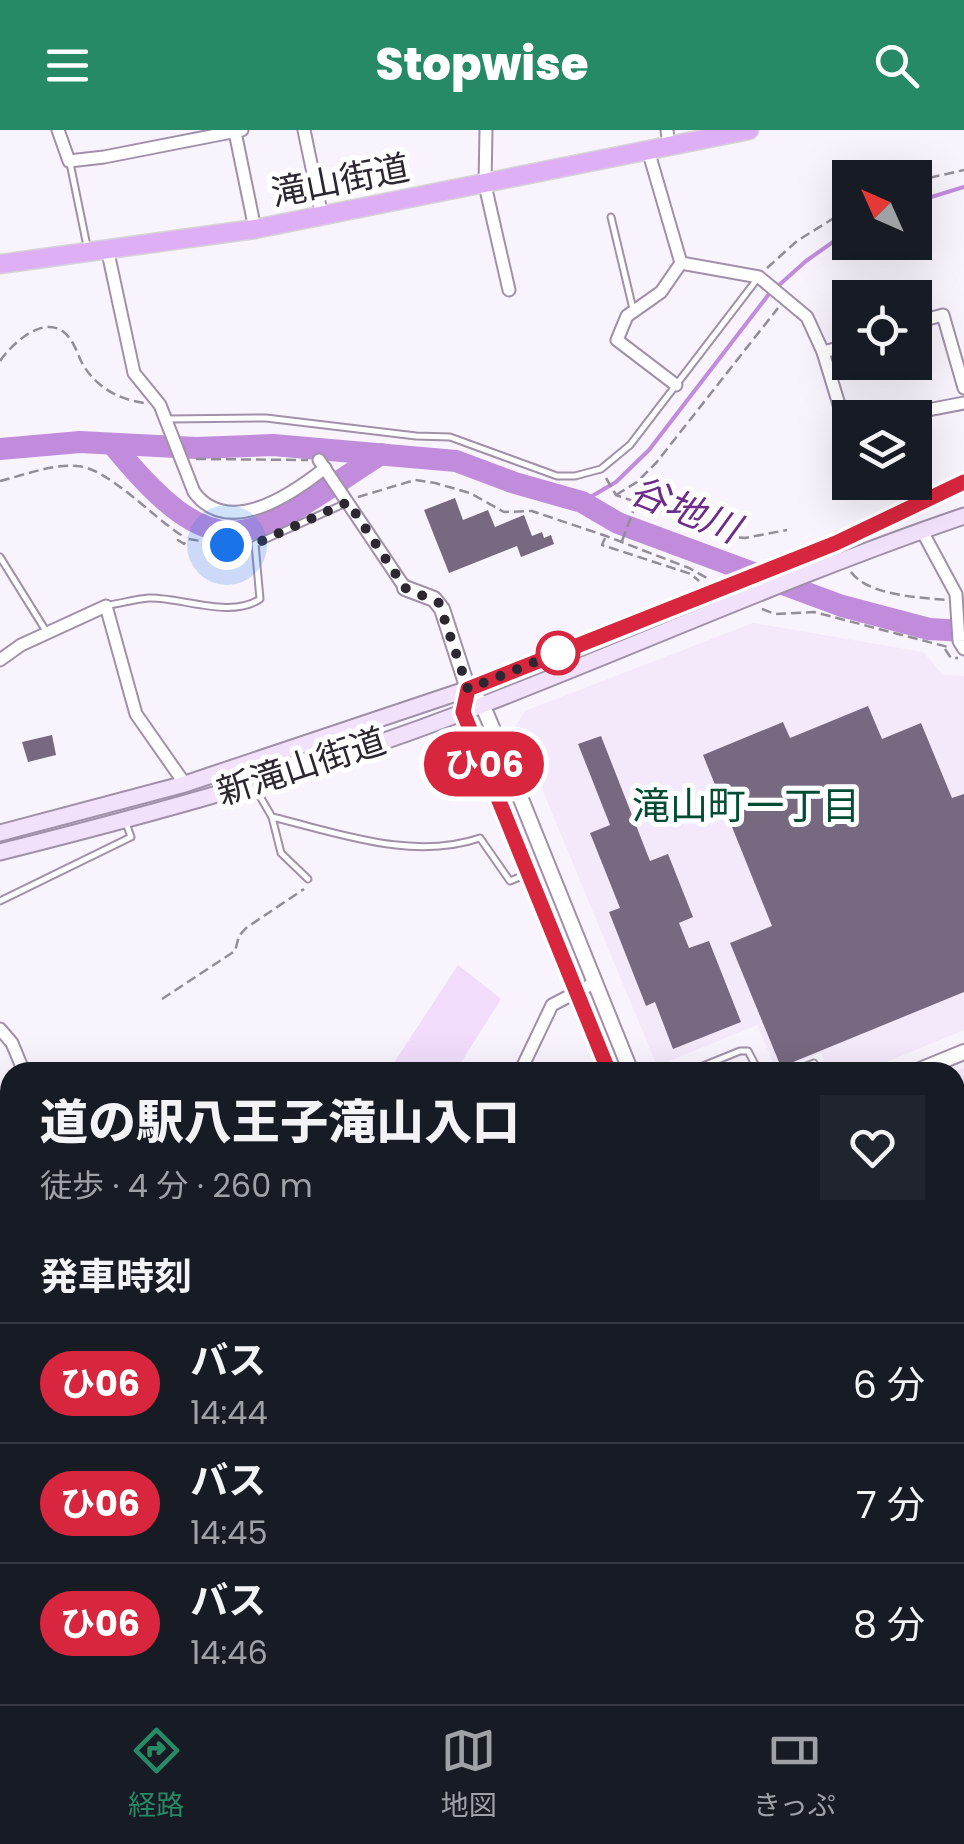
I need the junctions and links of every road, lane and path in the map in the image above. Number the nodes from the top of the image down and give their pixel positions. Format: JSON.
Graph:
{"nodes":[{"id":1,"x":58,"y":130,"type":"edge"},
{"id":2,"x":304,"y":130,"type":"edge"},
{"id":3,"x":486,"y":130,"type":"edge"},
{"id":4,"x":748,"y":130,"type":"edge"},
{"id":5,"x":237,"y":131,"type":"edge"},
{"id":6,"x":668,"y":138,"type":"edge"},
{"id":7,"x":648,"y":150,"type":"junction"},
{"id":8,"x":69,"y":160,"type":"junction"},
{"id":9,"x":964,"y":170,"type":"edge"},
{"id":10,"x":932,"y":178,"type":"edge"},
{"id":11,"x":485,"y":185,"type":"junction"},
{"id":12,"x":322,"y":216,"type":"junction"},
{"id":13,"x":611,"y":217,"type":"dead end"},
{"id":14,"x":832,"y":219,"type":"edge"},
{"id":15,"x":255,"y":229,"type":"junction"},
{"id":16,"x":98,"y":250,"type":"junction"},
{"id":17,"x":681,"y":263,"type":"junction"},
{"id":18,"x":0,"y":264,"type":"edge"},
{"id":19,"x":762,"y":278,"type":"junction"},
{"id":20,"x":509,"y":290,"type":"dead end"},
{"id":21,"x":784,"y":298,"type":"junction"},
{"id":22,"x":634,"y":312,"type":"junction"},
{"id":23,"x":932,"y":318,"type":"edge"},
{"id":24,"x":832,"y":350,"type":"edge"},
{"id":25,"x":822,"y":352,"type":"junction"},
{"id":26,"x":0,"y":361,"type":"edge"},
{"id":27,"x":676,"y":386,"type":"junction"},
{"id":28,"x":964,"y":388,"type":"edge"},
{"id":29,"x":838,"y":400,"type":"edge"},
{"id":30,"x":964,"y":403,"type":"edge"},
{"id":31,"x":160,"y":405,"type":"junction"},
{"id":32,"x":932,"y":410,"type":"edge"},
{"id":33,"x":167,"y":420,"type":"junction"},
{"id":34,"x":183,"y":458,"type":"junction"},
{"id":35,"x":326,"y":468,"type":"junction"},
{"id":36,"x":600,"y":469,"type":"junction"},
{"id":37,"x":0,"y":481,"type":"edge"},
{"id":38,"x":964,"y":482,"type":"edge"},
{"id":39,"x":616,"y":495,"type":"junction"},
{"id":40,"x":932,"y":497,"type":"edge"},
{"id":41,"x":346,"y":499,"type":"junction"},
{"id":42,"x":926,"y":500,"type":"edge"},
{"id":43,"x":636,"y":503,"type":"junction"},
{"id":44,"x":678,"y":509,"type":"dead end"},
{"id":45,"x":668,"y":514,"type":"junction"},
{"id":46,"x":964,"y":516,"type":"edge"},
{"id":47,"x":787,"y":530,"type":"dead end"},
{"id":48,"x":922,"y":531,"type":"junction"},
{"id":49,"x":606,"y":536,"type":"junction"},
{"id":50,"x":621,"y":542,"type":"junction"},
{"id":51,"x":255,"y":544,"type":"junction"},
{"id":52,"x":0,"y":557,"type":"edge"},
{"id":53,"x":846,"y":557,"type":"junction"},
{"id":54,"x":405,"y":588,"type":"joint"},
{"id":55,"x":710,"y":588,"type":"junction"},
{"id":56,"x":748,"y":590,"type":"junction"},
{"id":57,"x":959,"y":603,"type":"edge"},
{"id":58,"x":106,"y":606,"type":"junction"},
{"id":59,"x":48,"y":634,"type":"junction"},
{"id":60,"x":943,"y":646,"type":"junction"},
{"id":61,"x":959,"y":646,"type":"edge"},
{"id":62,"x":964,"y":659,"type":"edge"},
{"id":63,"x":0,"y":660,"type":"edge"},
{"id":64,"x":468,"y":689,"type":"junction"},
{"id":65,"x":482,"y":704,"type":"junction"},
{"id":66,"x":463,"y":712,"type":"junction"},
{"id":67,"x":252,"y":783,"type":"junction"},
{"id":68,"x":185,"y":784,"type":"junction"},
{"id":69,"x":272,"y":817,"type":"junction"},
{"id":70,"x":126,"y":820,"type":"junction"},
{"id":71,"x":0,"y":833,"type":"edge"},
{"id":72,"x":0,"y":852,"type":"edge"},
{"id":73,"x":529,"y":874,"type":"junction"},
{"id":74,"x":308,"y":879,"type":"joint"},
{"id":75,"x":0,"y":901,"type":"edge"},
{"id":76,"x":596,"y":982,"type":"junction"},
{"id":77,"x":577,"y":989,"type":"junction"},
{"id":78,"x":162,"y":999,"type":"dead end"},
{"id":79,"x":0,"y":1029,"type":"edge"},
{"id":80,"x":964,"y":1052,"type":"edge"},
{"id":81,"x":20,"y":1062,"type":"edge"},
{"id":82,"x":525,"y":1062,"type":"edge"},
{"id":83,"x":605,"y":1062,"type":"edge"},
{"id":84,"x":627,"y":1062,"type":"edge"},
{"id":85,"x":713,"y":1062,"type":"edge"},
{"id":86,"x":755,"y":1062,"type":"edge"},
{"id":87,"x":940,"y":1062,"type":"edge"}],
"edges":[{"from":1,"to":8,"type":"street"},
{"from":2,"to":12,"type":"street"},
{"from":3,"to":11,"type":"street"},
{"from":4,"to":6,"type":"highway","name":"滝山街道"},
{"from":5,"to":8,"type":"street"},
{"from":5,"to":15,"type":"street"},
{"from":6,"to":7,"type":"highway","name":"滝山街道"},
{"from":7,"to":11,"type":"highway","name":"滝山街道"},
{"from":7,"to":17,"type":"street"},
{"from":8,"to":16,"type":"lane"},
{"from":9,"to":10,"type":"path"},
{"from":11,"to":12,"type":"highway","name":"滝山街道"},
{"from":11,"to":20,"type":"street"},
{"from":12,"to":15,"type":"highway","name":"滝山街道"},
{"from":13,"to":22,"type":"lane"},
{"from":14,"to":19,"type":"path"},
{"from":15,"to":16,"type":"highway","name":"滝山街道"},
{"from":16,"to":18,"type":"highway","name":"滝山街道"},
{"from":16,"to":31,"type":"street"},
{"from":17,"to":19,"type":"street"},
{"from":17,"to":22,"type":"street"},
{"from":19,"to":21,"type":"street"},
{"from":19,"to":27,"type":"lane"},
{"from":21,"to":25,"type":"street"},
{"from":21,"to":39,"type":"path"},
{"from":22,"to":27,"type":"street"},
{"from":23,"to":28,"type":"street"},
{"from":24,"to":25,"type":"street"},
{"from":25,"to":29,"type":"street"},
{"from":26,"to":31,"type":"path"},
{"from":27,"to":36,"type":"lane"},
{"from":30,"to":32,"type":"street"},
{"from":31,"to":33,"type":"street"},
{"from":33,"to":34,"type":"street"},
{"from":33,"to":36,"type":"lane"},
{"from":34,"to":35,"type":"path"},
{"from":34,"to":35,"type":"street"},
{"from":35,"to":41,"type":"street"},
{"from":36,"to":39,"type":"path"},
{"from":37,"to":51,"type":"path"},
{"from":38,"to":40,"type":"main road"},
{"from":39,"to":43,"type":"path"},
{"from":41,"to":49,"type":"path"},
{"from":41,"to":51,"type":"lane"},
{"from":41,"to":54,"type":"street"},
{"from":42,"to":56,"type":"main road"},
{"from":43,"to":45,"type":"path"},
{"from":43,"to":50,"type":"path"},
{"from":44,"to":45,"type":"path"},
{"from":45,"to":47,"type":"path"},
{"from":46,"to":48,"type":"main road"},
{"from":48,"to":53,"type":"main road"},
{"from":48,"to":57,"type":"street"},
{"from":49,"to":50,"type":"path"},
{"from":49,"to":55,"type":"path"},
{"from":50,"to":55,"type":"path"},
{"from":51,"to":58,"type":"lane"},
{"from":52,"to":59,"type":"lane"},
{"from":53,"to":56,"type":"main road"},
{"from":53,"to":57,"type":"path"},
{"from":54,"to":64,"type":"street"},
{"from":55,"to":56,"type":"main road","name":"新滝山街道"},
{"from":55,"to":64,"type":"main road","name":"新滝山街道"},
{"from":56,"to":60,"type":"path"},
{"from":56,"to":65,"type":"main road","name":"新滝山街道"},
{"from":57,"to":61,"type":"street"},
{"from":58,"to":59,"type":"street"},
{"from":58,"to":68,"type":"street"},
{"from":59,"to":63,"type":"street"},
{"from":60,"to":61,"type":"path"},
{"from":60,"to":62,"type":"path"},
{"from":64,"to":65,"type":"street"},
{"from":64,"to":66,"type":"street"},
{"from":64,"to":68,"type":"main road","name":"新滝山街道"},
{"from":65,"to":66,"type":"main road","name":"新滝山街道"},
{"from":65,"to":76,"type":"street"},
{"from":66,"to":67,"type":"main road","name":"新滝山街道"},
{"from":66,"to":73,"type":"street"},
{"from":67,"to":69,"type":"lane"},
{"from":67,"to":70,"type":"main road","name":"新滝山街道"},
{"from":68,"to":71,"type":"main road","name":"新滝山街道"},
{"from":69,"to":73,"type":"lane"},
{"from":69,"to":74,"type":"lane"},
{"from":70,"to":72,"type":"main road","name":"新滝山街道"},
{"from":70,"to":75,"type":"lane"},
{"from":73,"to":77,"type":"street"},
{"from":74,"to":78,"type":"path"},
{"from":76,"to":77,"type":"street"},
{"from":76,"to":84,"type":"street"},
{"from":77,"to":82,"type":"street"},
{"from":77,"to":83,"type":"street"},
{"from":79,"to":81,"type":"street"},
{"from":80,"to":87,"type":"street"},
{"from":85,"to":86,"type":"lane"}]}
